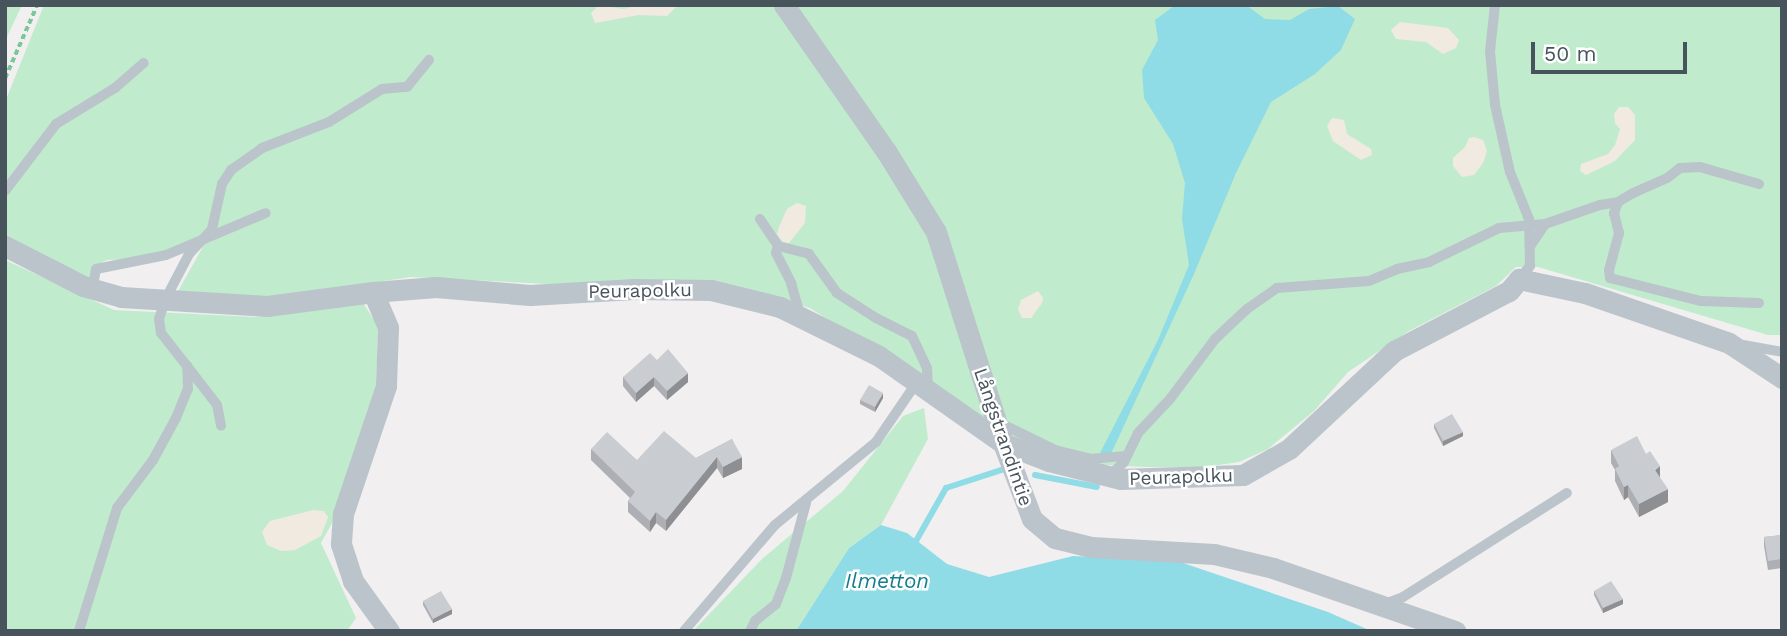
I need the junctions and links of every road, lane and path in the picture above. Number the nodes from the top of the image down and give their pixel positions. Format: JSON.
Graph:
{"nodes":[{"id":1,"x":37,"y":5,"type":"edge"},
{"id":2,"x":785,"y":5,"type":"edge"},
{"id":3,"x":1495,"y":5,"type":"edge"},
{"id":4,"x":429,"y":60,"type":"dead end"},
{"id":5,"x":144,"y":63,"type":"dead end"},
{"id":6,"x":5,"y":78,"type":"edge"},
{"id":7,"x":1759,"y":184,"type":"dead end"},
{"id":8,"x":5,"y":191,"type":"edge"},
{"id":9,"x":1618,"y":202,"type":"junction"},
{"id":10,"x":266,"y":213,"type":"dead end"},
{"id":11,"x":760,"y":219,"type":"dead end"},
{"id":12,"x":1545,"y":224,"type":"junction"},
{"id":13,"x":1530,"y":226,"type":"junction"},
{"id":14,"x":204,"y":240,"type":"junction"},
{"id":15,"x":5,"y":246,"type":"edge"},
{"id":16,"x":778,"y":246,"type":"junction"},
{"id":17,"x":1530,"y":250,"type":"junction"},
{"id":18,"x":5,"y":252,"type":"edge"},
{"id":19,"x":1519,"y":279,"type":"junction"},
{"id":20,"x":94,"y":289,"type":"junction"},
{"id":21,"x":373,"y":292,"type":"junction"},
{"id":22,"x":165,"y":300,"type":"junction"},
{"id":23,"x":1759,"y":303,"type":"dead end"},
{"id":24,"x":801,"y":318,"type":"junction"},
{"id":25,"x":1730,"y":343,"type":"junction"},
{"id":26,"x":1782,"y":352,"type":"edge"},
{"id":27,"x":187,"y":366,"type":"junction"},
{"id":28,"x":1782,"y":378,"type":"edge"},
{"id":29,"x":922,"y":386,"type":"junction"},
{"id":30,"x":996,"y":421,"type":"junction"},
{"id":31,"x":221,"y":426,"type":"dead end"},
{"id":32,"x":1003,"y":443,"type":"junction"},
{"id":33,"x":1126,"y":456,"type":"junction"},
{"id":34,"x":1108,"y":477,"type":"junction"},
{"id":35,"x":1567,"y":493,"type":"dead end"},
{"id":36,"x":806,"y":503,"type":"junction"},
{"id":37,"x":1379,"y":607,"type":"junction"},
{"id":38,"x":79,"y":631,"type":"edge"},
{"id":39,"x":388,"y":631,"type":"edge"},
{"id":40,"x":684,"y":631,"type":"edge"},
{"id":41,"x":750,"y":631,"type":"edge"},
{"id":42,"x":1455,"y":631,"type":"edge"}],
"edges":[{"from":1,"to":6,"type":"path"},
{"from":2,"to":30,"type":"street","name":"Långstrandintie"},
{"from":3,"to":13,"type":"lane"},
{"from":4,"to":14,"type":"lane"},
{"from":5,"to":8,"type":"lane"},
{"from":7,"to":9,"type":"lane"},
{"from":9,"to":12,"type":"lane"},
{"from":9,"to":23,"type":"lane"},
{"from":10,"to":14,"type":"lane"},
{"from":11,"to":16,"type":"lane"},
{"from":12,"to":13,"type":"lane"},
{"from":12,"to":17,"type":"lane"},
{"from":13,"to":17,"type":"lane"},
{"from":13,"to":33,"type":"lane"},
{"from":14,"to":20,"type":"lane"},
{"from":14,"to":22,"type":"lane"},
{"from":15,"to":20,"type":"street","name":"Peurapolku"},
{"from":16,"to":24,"type":"lane"},
{"from":16,"to":29,"type":"lane"},
{"from":17,"to":19,"type":"lane"},
{"from":18,"to":20,"type":"lane"},
{"from":19,"to":25,"type":"street"},
{"from":19,"to":34,"type":"street","name":"Peurapolku"},
{"from":20,"to":22,"type":"street","name":"Peurapolku"},
{"from":21,"to":22,"type":"street","name":"Peurapolku"},
{"from":21,"to":24,"type":"street","name":"Peurapolku"},
{"from":21,"to":39,"type":"street"},
{"from":22,"to":27,"type":"lane"},
{"from":24,"to":29,"type":"street","name":"Peurapolku"},
{"from":25,"to":26,"type":"lane"},
{"from":25,"to":28,"type":"street"},
{"from":27,"to":31,"type":"lane"},
{"from":27,"to":38,"type":"lane"},
{"from":29,"to":32,"type":"street","name":"Peurapolku"},
{"from":29,"to":36,"type":"lane"},
{"from":30,"to":32,"type":"street","name":"Långstrandintie"},
{"from":30,"to":33,"type":"lane"},
{"from":32,"to":34,"type":"street","name":"Peurapolku"},
{"from":32,"to":37,"type":"street","name":"Långstrandintie"},
{"from":33,"to":34,"type":"lane"},
{"from":35,"to":37,"type":"lane"},
{"from":36,"to":40,"type":"lane"},
{"from":36,"to":41,"type":"lane"},
{"from":37,"to":42,"type":"street","name":"Långstrandintie"}]}
